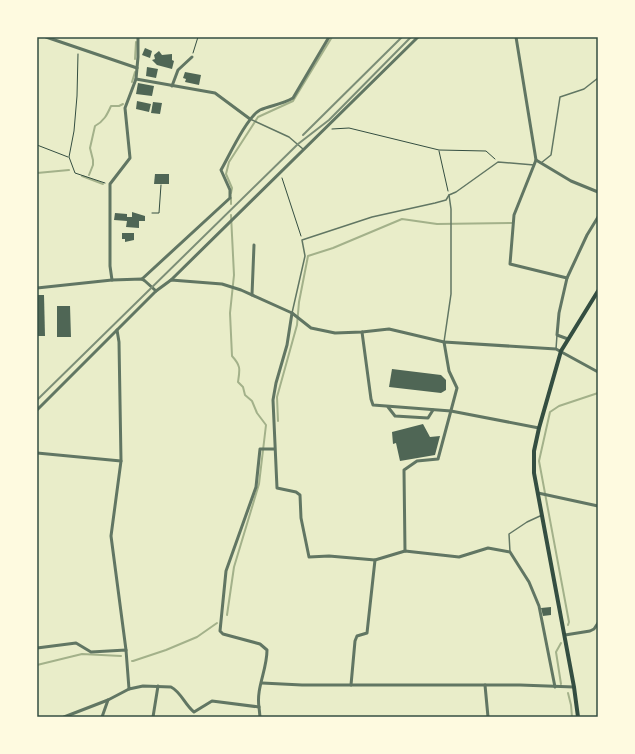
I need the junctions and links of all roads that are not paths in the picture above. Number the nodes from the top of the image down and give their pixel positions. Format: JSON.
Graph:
{"nodes":[{"id":1,"x":46,"y":37,"type":"edge"},
{"id":2,"x":138,"y":37,"type":"edge"},
{"id":3,"x":330,"y":37,"type":"edge"},
{"id":4,"x":418,"y":37,"type":"edge"},
{"id":5,"x":516,"y":37,"type":"edge"},
{"id":6,"x":192,"y":57,"type":"road end"},
{"id":7,"x":137,"y":68,"type":"junction"},
{"id":8,"x":598,"y":78,"type":"edge"},
{"id":9,"x":136,"y":79,"type":"junction"},
{"id":10,"x":172,"y":86,"type":"junction"},
{"id":11,"x":250,"y":119,"type":"junction"},
{"id":12,"x":303,"y":149,"type":"junction"},
{"id":13,"x":536,"y":160,"type":"junction"},
{"id":14,"x":541,"y":163,"type":"junction"},
{"id":15,"x":534,"y":164,"type":"junction"},
{"id":16,"x":598,"y":192,"type":"edge"},
{"id":17,"x":449,"y":195,"type":"junction"},
{"id":18,"x":598,"y":217,"type":"edge"},
{"id":19,"x":254,"y":245,"type":"dead end"},
{"id":20,"x":566,"y":278,"type":"junction"},
{"id":21,"x":112,"y":280,"type":"junction"},
{"id":22,"x":144,"y":280,"type":"junction"},
{"id":23,"x":170,"y":280,"type":"junction"},
{"id":24,"x":37,"y":288,"type":"edge"},
{"id":25,"x":156,"y":291,"type":"junction"},
{"id":26,"x":598,"y":291,"type":"edge"},
{"id":27,"x":252,"y":295,"type":"junction"},
{"id":28,"x":292,"y":313,"type":"junction"},
{"id":29,"x":117,"y":330,"type":"junction"},
{"id":30,"x":362,"y":332,"type":"junction"},
{"id":31,"x":557,"y":335,"type":"junction"},
{"id":32,"x":568,"y":339,"type":"junction"},
{"id":33,"x":444,"y":342,"type":"junction"},
{"id":34,"x":559,"y":350,"type":"junction"},
{"id":35,"x":598,"y":372,"type":"edge"},
{"id":36,"x":388,"y":407,"type":"junction"},
{"id":37,"x":37,"y":410,"type":"edge"},
{"id":38,"x":433,"y":410,"type":"junction"},
{"id":39,"x":451,"y":411,"type":"junction"},
{"id":40,"x":539,"y":428,"type":"junction"},
{"id":41,"x":274,"y":449,"type":"junction"},
{"id":42,"x":37,"y":453,"type":"edge"},
{"id":43,"x":121,"y":461,"type":"junction"},
{"id":44,"x":539,"y":494,"type":"junction"},
{"id":45,"x":598,"y":506,"type":"edge"},
{"id":46,"x":542,"y":515,"type":"junction"},
{"id":47,"x":405,"y":551,"type":"junction"},
{"id":48,"x":510,"y":552,"type":"junction"},
{"id":49,"x":375,"y":560,"type":"junction"},
{"id":50,"x":598,"y":623,"type":"edge"},
{"id":51,"x":565,"y":635,"type":"junction"},
{"id":52,"x":37,"y":648,"type":"edge"},
{"id":53,"x":126,"y":650,"type":"junction"},
{"id":54,"x":262,"y":683,"type":"junction"},
{"id":55,"x":351,"y":685,"type":"junction"},
{"id":56,"x":485,"y":685,"type":"junction"},
{"id":57,"x":158,"y":686,"type":"junction"},
{"id":58,"x":555,"y":687,"type":"junction"},
{"id":59,"x":574,"y":687,"type":"junction"},
{"id":60,"x":129,"y":689,"type":"junction"},
{"id":61,"x":108,"y":700,"type":"junction"},
{"id":62,"x":259,"y":707,"type":"junction"},
{"id":63,"x":64,"y":717,"type":"edge"},
{"id":64,"x":102,"y":717,"type":"edge"},
{"id":65,"x":153,"y":717,"type":"edge"},
{"id":66,"x":260,"y":717,"type":"edge"},
{"id":67,"x":488,"y":717,"type":"edge"},
{"id":68,"x":578,"y":717,"type":"edge"}],
"edges":[{"from":1,"to":7,"type":"street"},
{"from":2,"to":7,"type":"street"},
{"from":3,"to":11,"type":"street"},
{"from":4,"to":12,"type":"street"},
{"from":5,"to":13,"type":"street"},
{"from":6,"to":10,"type":"street"},
{"from":7,"to":9,"type":"street"},
{"from":8,"to":14,"type":"lane"},
{"from":9,"to":10,"type":"street"},
{"from":9,"to":21,"type":"street"},
{"from":10,"to":11,"type":"street"},
{"from":11,"to":12,"type":"lane"},
{"from":11,"to":22,"type":"street"},
{"from":12,"to":23,"type":"street"},
{"from":13,"to":14,"type":"street"},
{"from":13,"to":15,"type":"street"},
{"from":14,"to":16,"type":"street"},
{"from":15,"to":17,"type":"lane"},
{"from":15,"to":20,"type":"street"},
{"from":17,"to":28,"type":"lane"},
{"from":17,"to":33,"type":"lane"},
{"from":18,"to":20,"type":"street"},
{"from":19,"to":27,"type":"street"},
{"from":20,"to":31,"type":"street"},
{"from":21,"to":22,"type":"street"},
{"from":21,"to":24,"type":"street"},
{"from":22,"to":25,"type":"street"},
{"from":23,"to":25,"type":"street"},
{"from":23,"to":27,"type":"street"},
{"from":25,"to":29,"type":"street"},
{"from":26,"to":32,"type":"main road"},
{"from":27,"to":28,"type":"street"},
{"from":28,"to":30,"type":"street"},
{"from":28,"to":41,"type":"street"},
{"from":29,"to":37,"type":"street"},
{"from":29,"to":43,"type":"street"},
{"from":30,"to":33,"type":"street"},
{"from":30,"to":36,"type":"street"},
{"from":31,"to":32,"type":"street"},
{"from":31,"to":34,"type":"lane"},
{"from":32,"to":34,"type":"main road"},
{"from":33,"to":34,"type":"street"},
{"from":33,"to":39,"type":"street"},
{"from":34,"to":35,"type":"street"},
{"from":34,"to":40,"type":"main road"},
{"from":36,"to":38,"type":"street"},
{"from":36,"to":38,"type":"street"},
{"from":38,"to":39,"type":"street"},
{"from":39,"to":40,"type":"street"},
{"from":39,"to":47,"type":"street"},
{"from":40,"to":44,"type":"main road"},
{"from":41,"to":49,"type":"street"},
{"from":41,"to":54,"type":"street"},
{"from":42,"to":43,"type":"street"},
{"from":43,"to":53,"type":"street"},
{"from":44,"to":45,"type":"street"},
{"from":44,"to":46,"type":"main road"},
{"from":46,"to":48,"type":"lane"},
{"from":46,"to":51,"type":"main road"},
{"from":47,"to":48,"type":"street"},
{"from":47,"to":49,"type":"street"},
{"from":48,"to":58,"type":"street"},
{"from":49,"to":55,"type":"street"},
{"from":50,"to":51,"type":"street"},
{"from":51,"to":59,"type":"main road"},
{"from":52,"to":53,"type":"street"},
{"from":53,"to":60,"type":"street"},
{"from":54,"to":55,"type":"street"},
{"from":54,"to":62,"type":"street"},
{"from":55,"to":56,"type":"street"},
{"from":56,"to":58,"type":"street"},
{"from":56,"to":67,"type":"street"},
{"from":57,"to":60,"type":"street"},
{"from":57,"to":62,"type":"street"},
{"from":57,"to":65,"type":"street"},
{"from":58,"to":59,"type":"street"},
{"from":59,"to":68,"type":"main road"},
{"from":60,"to":61,"type":"street"},
{"from":61,"to":63,"type":"street"},
{"from":61,"to":64,"type":"street"},
{"from":62,"to":66,"type":"street"}]}
